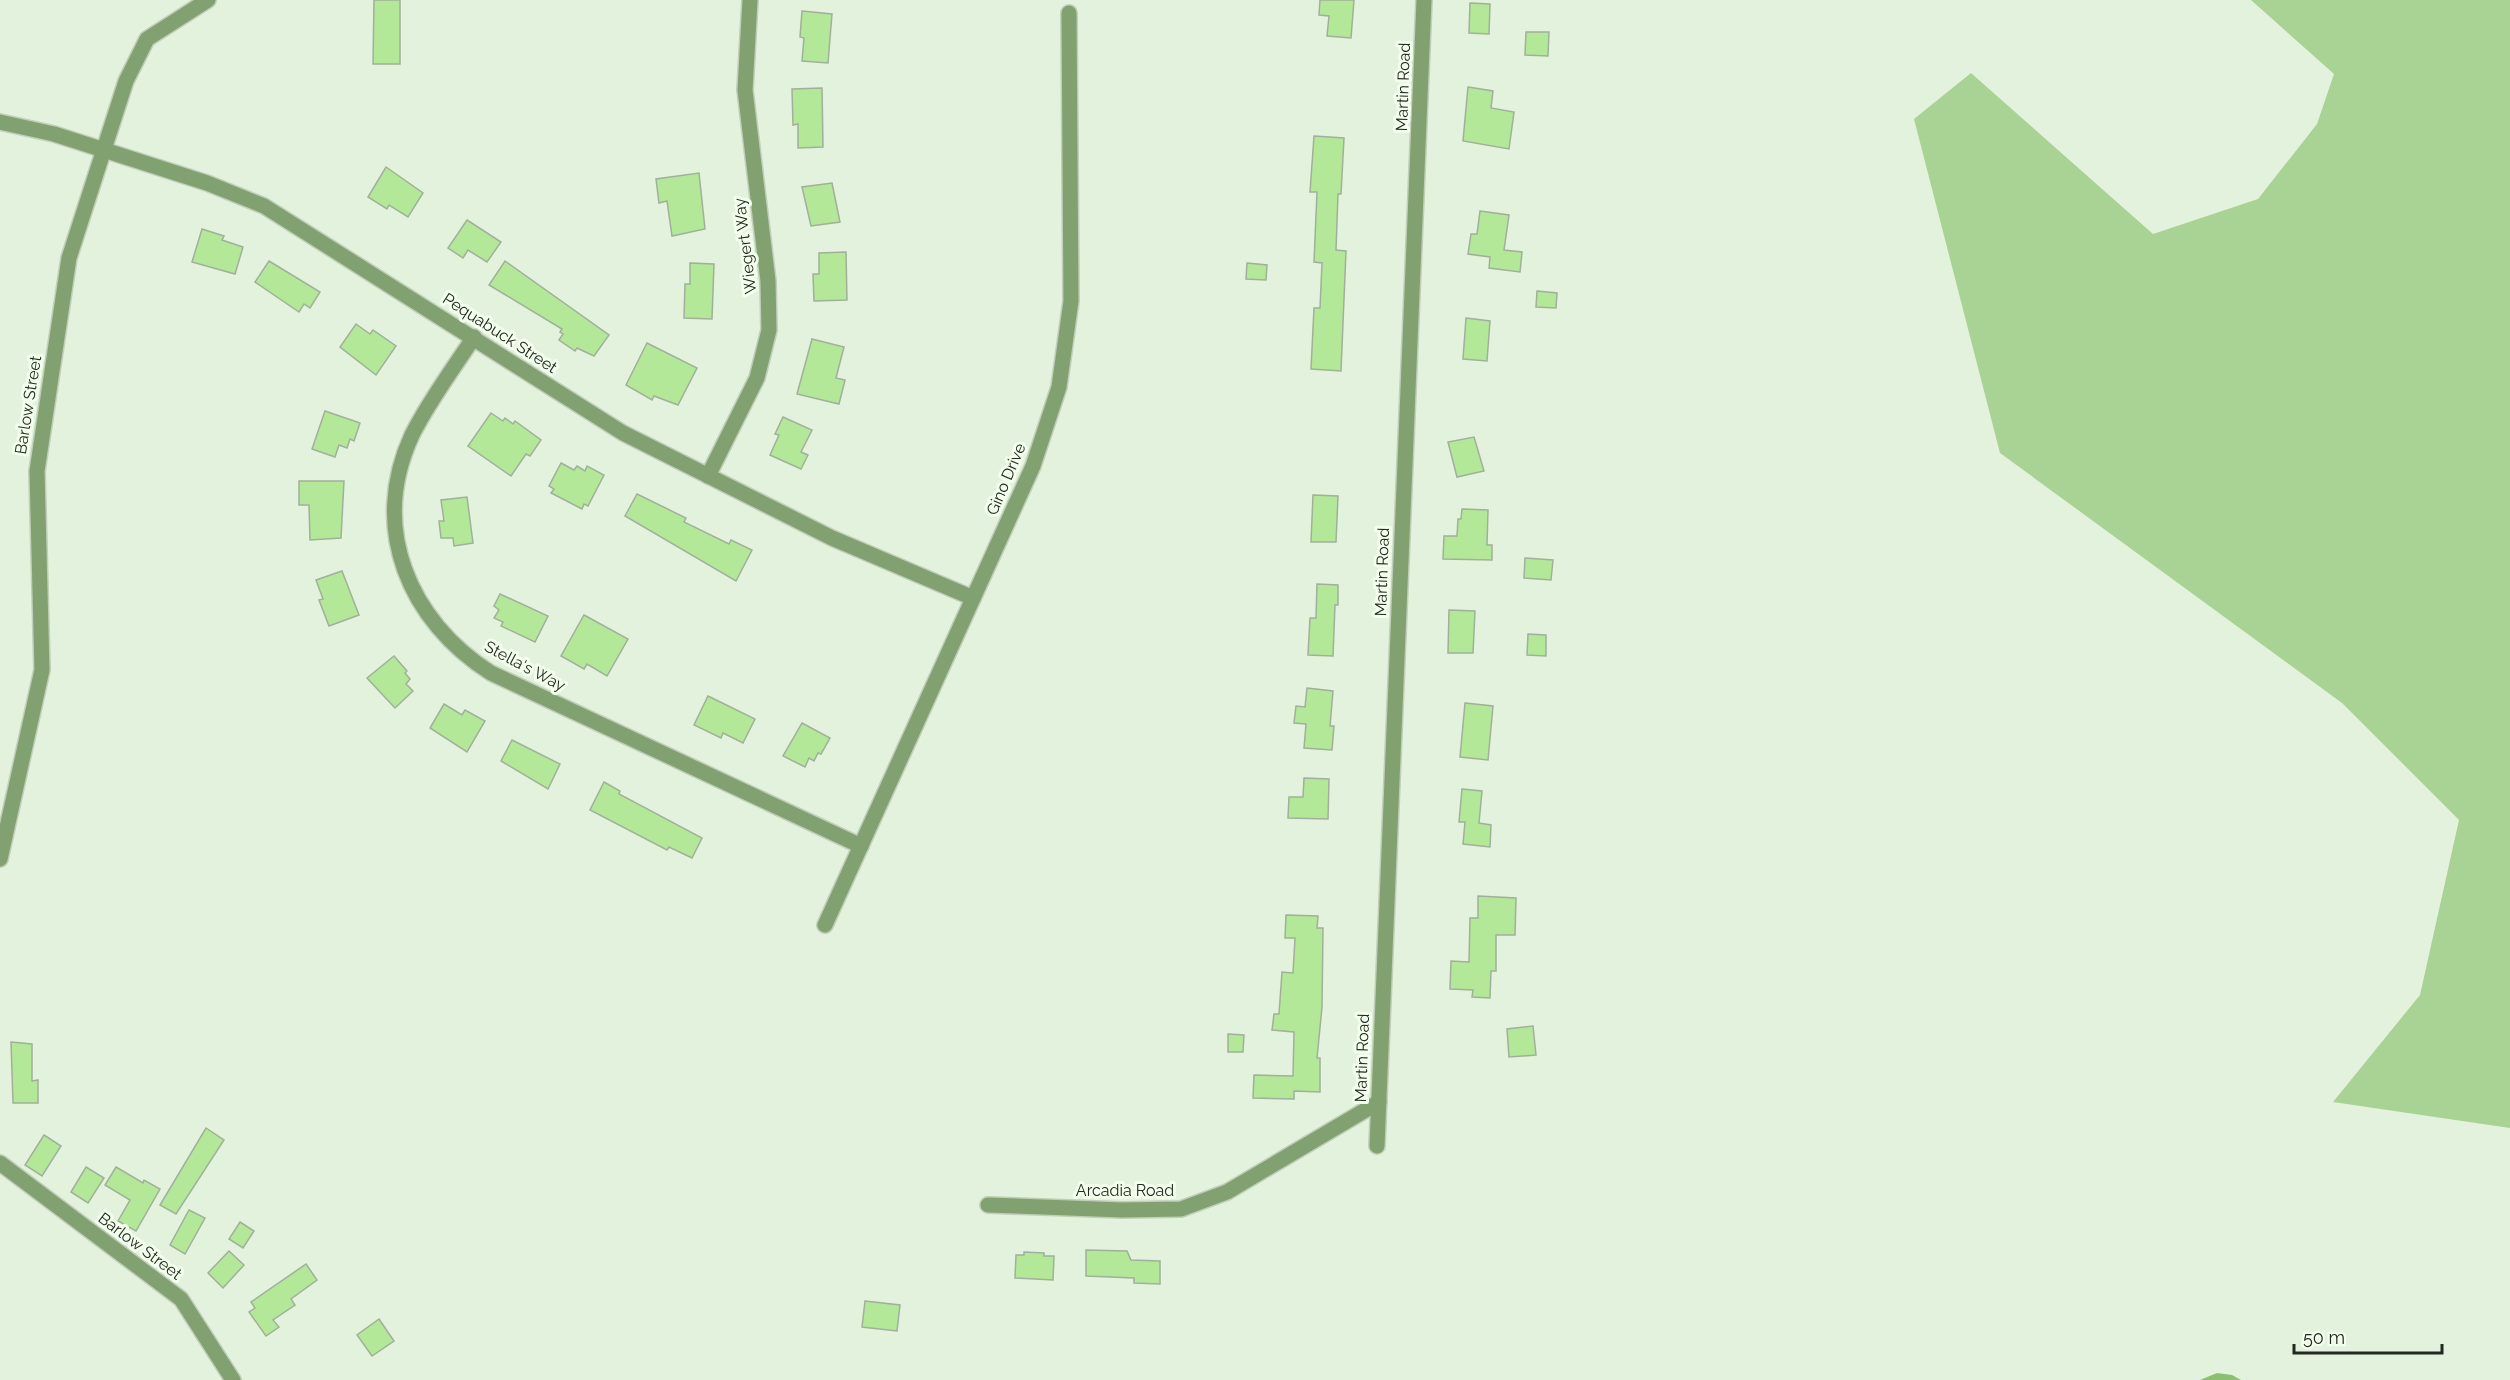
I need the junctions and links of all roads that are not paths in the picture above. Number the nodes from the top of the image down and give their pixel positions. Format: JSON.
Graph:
{"nodes":[{"id":1,"x":208,"y":0,"type":"edge"},
{"id":2,"x":750,"y":0,"type":"edge"},
{"id":3,"x":1424,"y":0,"type":"edge"},
{"id":4,"x":1069,"y":13,"type":"dead end"},
{"id":5,"x":0,"y":122,"type":"edge"},
{"id":6,"x":103,"y":150,"type":"junction"},
{"id":7,"x":474,"y":338,"type":"junction"},
{"id":8,"x":708,"y":476,"type":"junction"},
{"id":9,"x":973,"y":598,"type":"junction"},
{"id":10,"x":861,"y":846,"type":"junction"},
{"id":11,"x":0,"y":859,"type":"edge"},
{"id":12,"x":825,"y":925,"type":"dead end"},
{"id":13,"x":1379,"y":1102,"type":"junction"},
{"id":14,"x":1377,"y":1146,"type":"dead end"},
{"id":15,"x":0,"y":1163,"type":"edge"},
{"id":16,"x":988,"y":1205,"type":"dead end"},
{"id":17,"x":233,"y":1380,"type":"edge"}],
"edges":[{"from":1,"to":6,"type":"street","name":"Barlow Street"},
{"from":2,"to":8,"type":"street","name":"Wiegert Way"},
{"from":3,"to":13,"type":"street","name":"Martin Road"},
{"from":4,"to":9,"type":"street","name":"Gino Drive"},
{"from":5,"to":6,"type":"street","name":"Pequabuck Street"},
{"from":6,"to":7,"type":"street","name":"Pequabuck Street"},
{"from":6,"to":11,"type":"street","name":"Barlow Street"},
{"from":7,"to":8,"type":"street","name":"Pequabuck Street"},
{"from":7,"to":10,"type":"street","name":"Stella's Way"},
{"from":8,"to":9,"type":"street","name":"Pequabuck Street"},
{"from":9,"to":10,"type":"street","name":"Gino Drive"},
{"from":10,"to":12,"type":"street","name":"Gino Drive"},
{"from":13,"to":14,"type":"street","name":"Martin Road"},
{"from":13,"to":16,"type":"street","name":"Arcadia Road"},
{"from":15,"to":17,"type":"street","name":"Barlow Street"}]}
